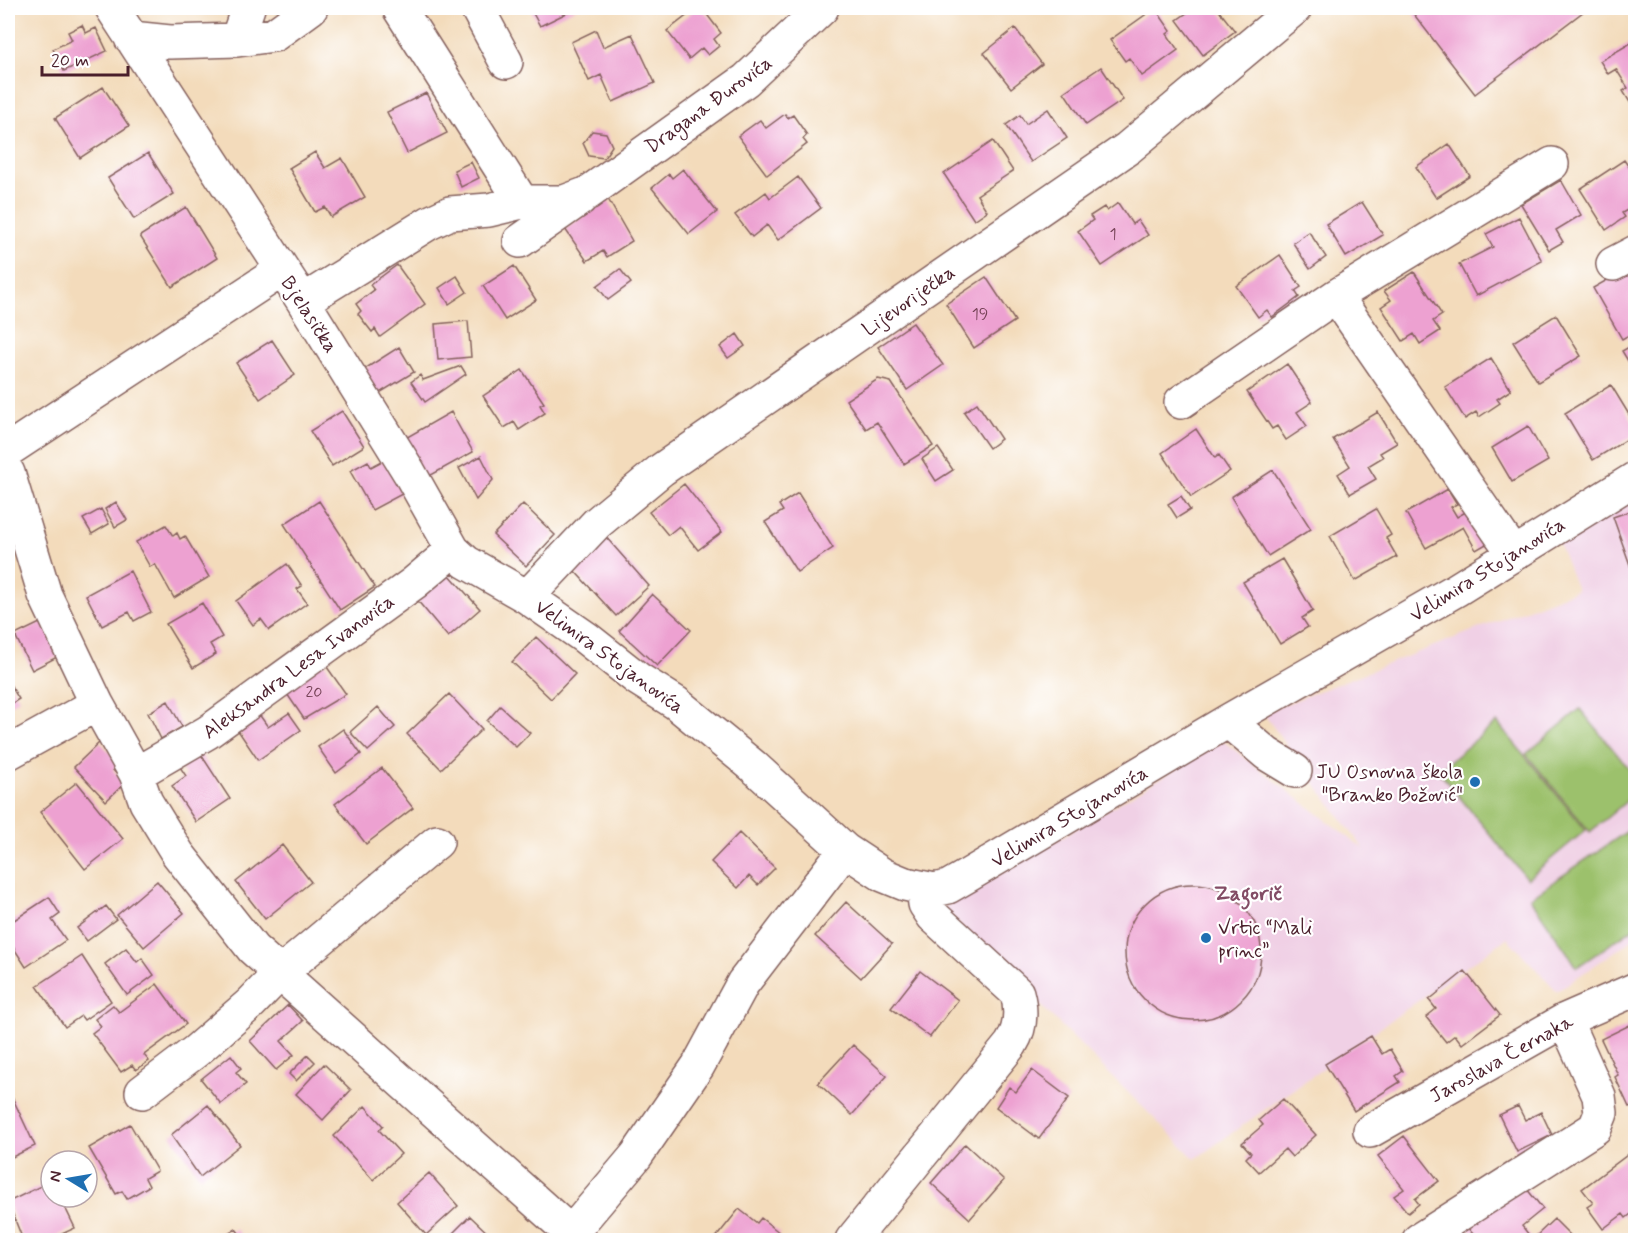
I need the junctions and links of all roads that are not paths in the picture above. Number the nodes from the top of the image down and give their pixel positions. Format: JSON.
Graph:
{"nodes":[{"id":1,"x":112,"y":8,"type":"edge"},
{"id":2,"x":248,"y":8,"type":"edge"},
{"id":3,"x":312,"y":8,"type":"edge"},
{"id":4,"x":399,"y":8,"type":"edge"},
{"id":5,"x":477,"y":8,"type":"edge"},
{"id":6,"x":822,"y":8,"type":"edge"},
{"id":7,"x":1294,"y":8,"type":"edge"},
{"id":8,"x":131,"y":38,"type":"junction"},
{"id":9,"x":237,"y":40,"type":"junction"},
{"id":10,"x":506,"y":62,"type":"dead end"},
{"id":11,"x":1552,"y":164,"type":"dead end"},
{"id":12,"x":588,"y":193,"type":"junction"},
{"id":13,"x":522,"y":201,"type":"junction"},
{"id":14,"x":520,"y":241,"type":"dead end"},
{"id":15,"x":282,"y":270,"type":"junction"},
{"id":16,"x":1336,"y":296,"type":"junction"},
{"id":17,"x":303,"y":301,"type":"junction"},
{"id":18,"x":1181,"y":402,"type":"dead end"},
{"id":19,"x":8,"y":450,"type":"edge"},
{"id":20,"x":8,"y":473,"type":"edge"},
{"id":21,"x":1635,"y":478,"type":"edge"},
{"id":22,"x":453,"y":550,"type":"junction"},
{"id":23,"x":1514,"y":554,"type":"junction"},
{"id":24,"x":527,"y":597,"type":"junction"},
{"id":25,"x":97,"y":704,"type":"junction"},
{"id":26,"x":1228,"y":721,"type":"junction"},
{"id":27,"x":8,"y":753,"type":"edge"},
{"id":28,"x":1295,"y":771,"type":"dead end"},
{"id":29,"x":136,"y":774,"type":"junction"},
{"id":30,"x":437,"y":842,"type":"dead end"},
{"id":31,"x":845,"y":850,"type":"junction"},
{"id":32,"x":922,"y":888,"type":"junction"},
{"id":33,"x":279,"y":974,"type":"junction"},
{"id":34,"x":1635,"y":989,"type":"edge"},
{"id":35,"x":1565,"y":1020,"type":"junction"},
{"id":36,"x":142,"y":1092,"type":"dead end"},
{"id":37,"x":1370,"y":1131,"type":"dead end"},
{"id":38,"x":852,"y":1240,"type":"edge"},
{"id":39,"x":1419,"y":1240,"type":"edge"}],
"edges":[{"from":1,"to":8,"type":"street","name":"Bjelasička"},
{"from":2,"to":9,"type":"street"},
{"from":3,"to":9,"type":"street"},
{"from":4,"to":13,"type":"street"},
{"from":5,"to":10,"type":"street"},
{"from":6,"to":12,"type":"street","name":"Dragana Đurovića"},
{"from":7,"to":24,"type":"street","name":"Lijevoriječka"},
{"from":8,"to":9,"type":"street"},
{"from":8,"to":15,"type":"street","name":"Bjelasička"},
{"from":11,"to":16,"type":"street"},
{"from":12,"to":13,"type":"street","name":"Dragana Đurovića"},
{"from":12,"to":14,"type":"street","name":"Dragana Đurovića"},
{"from":13,"to":17,"type":"street","name":"Dragana Đurovića"},
{"from":15,"to":17,"type":"street","name":"Bjelasička"},
{"from":15,"to":19,"type":"street"},
{"from":16,"to":18,"type":"street"},
{"from":16,"to":23,"type":"street"},
{"from":17,"to":22,"type":"street","name":"Bjelasička"},
{"from":20,"to":25,"type":"street"},
{"from":21,"to":23,"type":"street","name":"Velimira Stojanovića"},
{"from":22,"to":24,"type":"street","name":"Bjelasička"},
{"from":22,"to":29,"type":"street","name":"Aleksandra Lesa Ivanovića"},
{"from":23,"to":26,"type":"street","name":"Velimira Stojanovića"},
{"from":24,"to":31,"type":"street","name":"Velimira Stojanovića"},
{"from":25,"to":27,"type":"street"},
{"from":25,"to":29,"type":"street"},
{"from":26,"to":28,"type":"street"},
{"from":26,"to":32,"type":"street","name":"Velimira Stojanovića"},
{"from":29,"to":33,"type":"street"},
{"from":30,"to":33,"type":"street"},
{"from":31,"to":32,"type":"street","name":"Velimira Stojanovića"},
{"from":31,"to":33,"type":"street"},
{"from":32,"to":38,"type":"street"},
{"from":33,"to":36,"type":"street"},
{"from":34,"to":35,"type":"street","name":"Jaroslava Černaka"},
{"from":35,"to":37,"type":"street","name":"Jaroslava Černaka"},
{"from":35,"to":39,"type":"street"}]}
